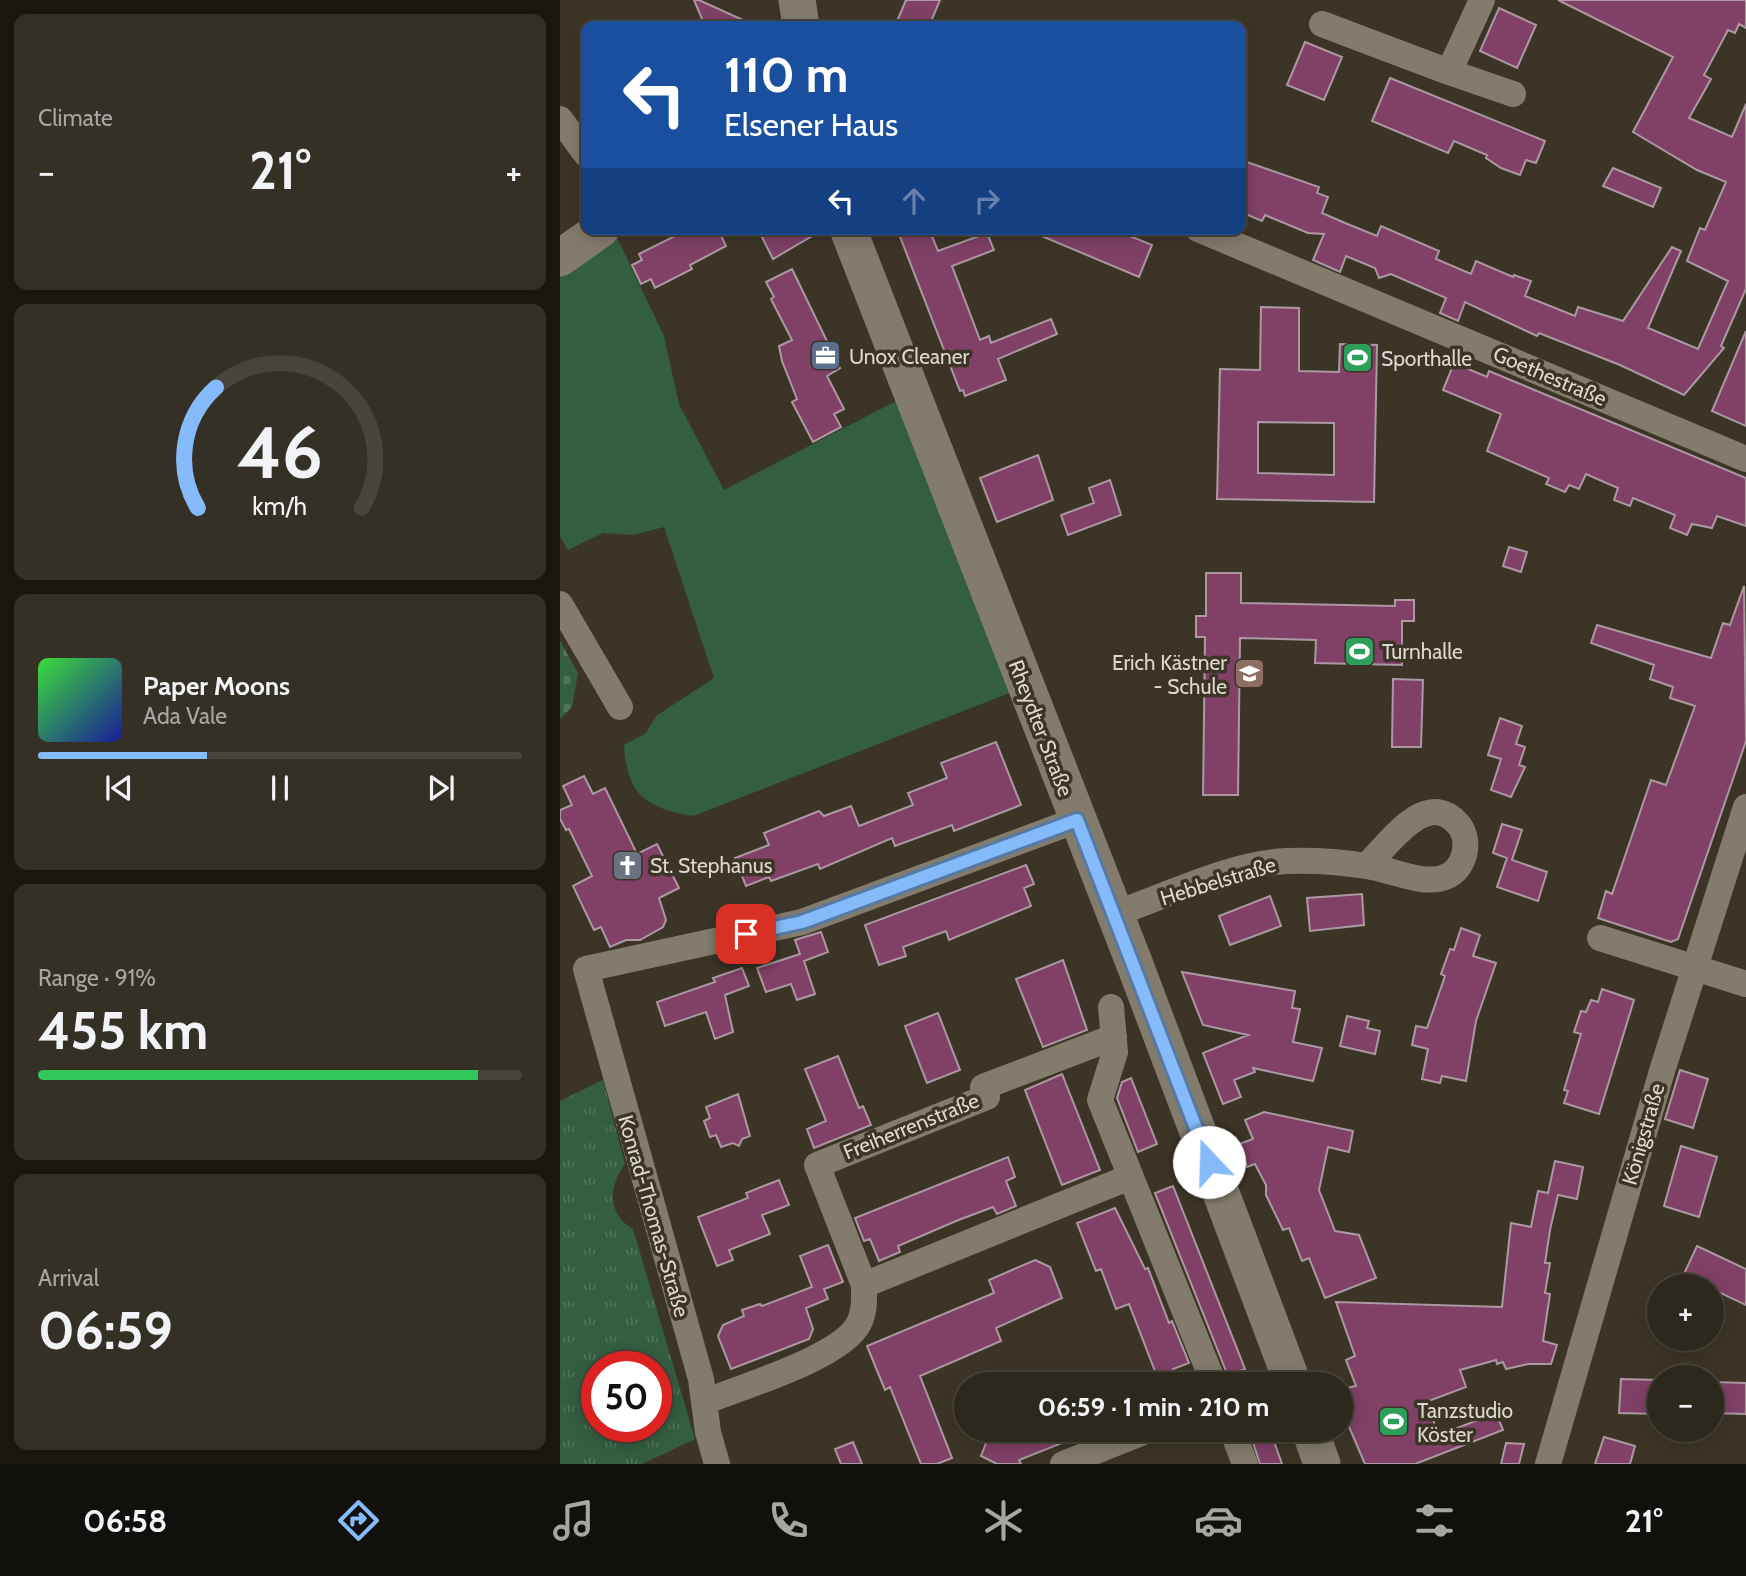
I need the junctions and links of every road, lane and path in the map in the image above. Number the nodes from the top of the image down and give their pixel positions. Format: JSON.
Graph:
{"nodes":[{"id":1,"x":797,"y":0,"type":"edge"},
{"id":2,"x":1482,"y":0,"type":"edge"},
{"id":3,"x":800,"y":21,"type":"edge"},
{"id":4,"x":1322,"y":24,"type":"dead end"},
{"id":5,"x":1449,"y":72,"type":"junction"},
{"id":6,"x":1513,"y":94,"type":"dead end"},
{"id":7,"x":560,"y":119,"type":"edge"},
{"id":8,"x":581,"y":147,"type":"edge"},
{"id":9,"x":593,"y":235,"type":"edge"},
{"id":10,"x":850,"y":235,"type":"edge"},
{"id":11,"x":1212,"y":235,"type":"edge"},
{"id":12,"x":560,"y":258,"type":"edge"},
{"id":13,"x":1746,"y":459,"type":"edge"},
{"id":14,"x":560,"y":604,"type":"edge"},
{"id":15,"x":620,"y":708,"type":"dead end"},
{"id":16,"x":1746,"y":807,"type":"edge"},
{"id":17,"x":1077,"y":820,"type":"junction"},
{"id":18,"x":1366,"y":866,"type":"dead end"},
{"id":19,"x":1114,"y":915,"type":"junction"},
{"id":20,"x":1600,"y":938,"type":"dead end"},
{"id":21,"x":1693,"y":969,"type":"junction"},
{"id":22,"x":1746,"y":984,"type":"edge"},
{"id":23,"x":1111,"y":1007,"type":"dead end"},
{"id":24,"x":1114,"y":1037,"type":"junction"},
{"id":25,"x":1130,"y":1177,"type":"junction"},
{"id":26,"x":864,"y":1285,"type":"junction"},
{"id":27,"x":1209,"y":1372,"type":"edge"},
{"id":28,"x":1288,"y":1372,"type":"edge"},
{"id":29,"x":704,"y":1402,"type":"junction"},
{"id":30,"x":1119,"y":1442,"type":"edge"},
{"id":31,"x":1237,"y":1442,"type":"edge"},
{"id":32,"x":1314,"y":1442,"type":"edge"},
{"id":33,"x":717,"y":1464,"type":"edge"},
{"id":34,"x":1063,"y":1464,"type":"edge"},
{"id":35,"x":1245,"y":1464,"type":"edge"},
{"id":36,"x":1322,"y":1464,"type":"edge"},
{"id":37,"x":1548,"y":1464,"type":"edge"}],
"edges":[{"from":1,"to":3,"type":"main road"},
{"from":2,"to":5,"type":"street"},
{"from":4,"to":5,"type":"street"},
{"from":5,"to":6,"type":"street"},
{"from":7,"to":8,"type":"street"},
{"from":9,"to":12,"type":"main road"},
{"from":10,"to":17,"type":"main road","name":"Rheydter Straße"},
{"from":11,"to":13,"type":"street","name":"Goethestraße"},
{"from":14,"to":15,"type":"street"},
{"from":16,"to":21,"type":"street","name":"Königstraße"},
{"from":17,"to":19,"type":"main road","name":"Rheydter Straße"},
{"from":17,"to":29,"type":"street","name":"Konrad-Thomas-Straße"},
{"from":18,"to":19,"type":"street","name":"Hebbelstraße"},
{"from":19,"to":28,"type":"main road","name":"Rheydter Straße"},
{"from":20,"to":21,"type":"street"},
{"from":21,"to":22,"type":"street"},
{"from":21,"to":37,"type":"street","name":"Königstraße"},
{"from":23,"to":24,"type":"street"},
{"from":24,"to":25,"type":"street"},
{"from":24,"to":26,"type":"street","name":"Freiherrenstraße"},
{"from":25,"to":26,"type":"street"},
{"from":25,"to":27,"type":"street"},
{"from":26,"to":29,"type":"street","name":"Freiherrenstraße"},
{"from":29,"to":33,"type":"street","name":"Konrad-Thomas-Straße"},
{"from":30,"to":34,"type":"street"},
{"from":31,"to":35,"type":"street"},
{"from":32,"to":36,"type":"main road"}]}
